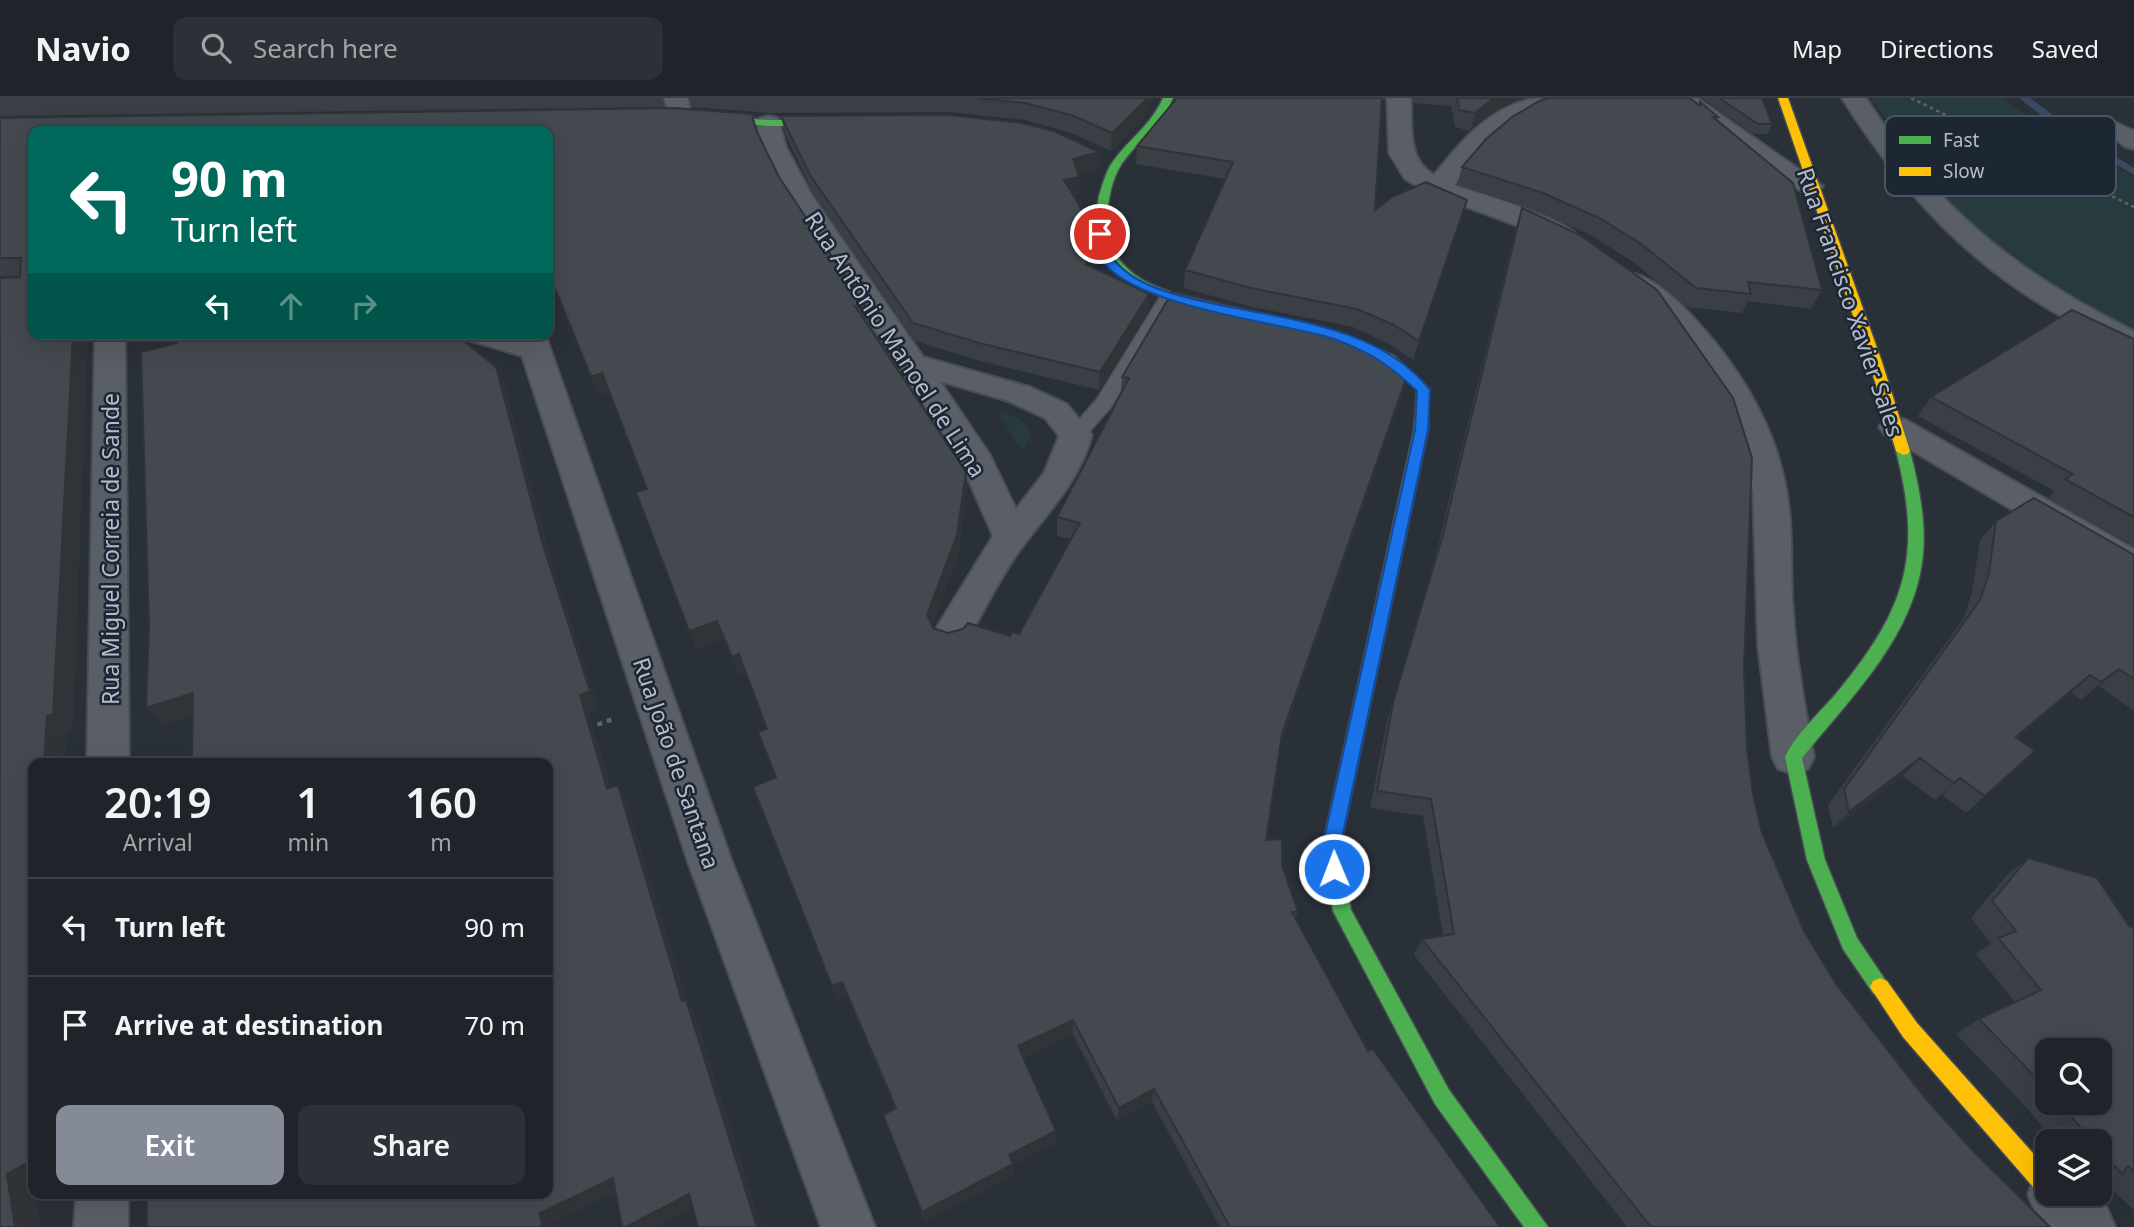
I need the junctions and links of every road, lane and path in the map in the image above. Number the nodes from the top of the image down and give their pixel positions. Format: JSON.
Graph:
{"nodes":[{"id":1,"x":1168,"y":98,"type":"edge"},
{"id":2,"x":1399,"y":98,"type":"edge"},
{"id":3,"x":1565,"y":98,"type":"edge"},
{"id":4,"x":1682,"y":98,"type":"edge"},
{"id":5,"x":1783,"y":98,"type":"edge"},
{"id":6,"x":1854,"y":98,"type":"edge"},
{"id":7,"x":1911,"y":98,"type":"edge"},
{"id":8,"x":673,"y":110,"type":"edge"},
{"id":9,"x":1948,"y":116,"type":"edge"},
{"id":10,"x":769,"y":123,"type":"junction"},
{"id":11,"x":852,"y":123,"type":"edge"},
{"id":12,"x":1885,"y":141,"type":"edge"},
{"id":13,"x":1097,"y":156,"type":"edge"},
{"id":14,"x":1115,"y":165,"type":"junction"},
{"id":15,"x":1810,"y":186,"type":"junction"},
{"id":16,"x":1438,"y":188,"type":"junction"},
{"id":17,"x":1929,"y":196,"type":"edge"},
{"id":18,"x":2111,"y":196,"type":"edge"},
{"id":19,"x":2134,"y":207,"type":"edge"},
{"id":20,"x":1168,"y":297,"type":"junction"},
{"id":21,"x":1233,"y":312,"type":"edge"},
{"id":22,"x":110,"y":340,"type":"edge"},
{"id":23,"x":1349,"y":340,"type":"edge"},
{"id":24,"x":532,"y":342,"type":"edge"},
{"id":25,"x":2134,"y":343,"type":"edge"},
{"id":26,"x":911,"y":363,"type":"junction"},
{"id":27,"x":1895,"y":427,"type":"junction"},
{"id":28,"x":1076,"y":435,"type":"junction"},
{"id":29,"x":1011,"y":537,"type":"junction"},
{"id":30,"x":2134,"y":565,"type":"edge"},
{"id":31,"x":951,"y":635,"type":"edge"},
{"id":32,"x":657,"y":703,"type":"junction"},
{"id":33,"x":579,"y":731,"type":"edge"},
{"id":34,"x":1793,"y":757,"type":"junction"},
{"id":35,"x":108,"y":758,"type":"edge"},
{"id":36,"x":2035,"y":1171,"type":"edge"},
{"id":37,"x":102,"y":1199,"type":"edge"},
{"id":38,"x":2066,"y":1206,"type":"edge"},
{"id":39,"x":101,"y":1227,"type":"edge"},
{"id":40,"x":848,"y":1227,"type":"edge"},
{"id":41,"x":1536,"y":1227,"type":"edge"},
{"id":42,"x":2088,"y":1227,"type":"edge"}],
"edges":[{"from":1,"to":14,"type":"street"},
{"from":2,"to":16,"type":"street"},
{"from":3,"to":16,"type":"street"},
{"from":4,"to":15,"type":"street"},
{"from":5,"to":15,"type":"street","name":"Rua Francisco Xavier Sales"},
{"from":6,"to":12,"type":"street"},
{"from":7,"to":9,"type":"path"},
{"from":8,"to":10,"type":"street"},
{"from":10,"to":11,"type":"street"},
{"from":10,"to":26,"type":"street","name":"Rua Antônio Manoel de Lima"},
{"from":13,"to":14,"type":"street"},
{"from":14,"to":20,"type":"street"},
{"from":15,"to":27,"type":"street","name":"Rua Francisco Xavier Sales"},
{"from":16,"to":34,"type":"street"},
{"from":17,"to":25,"type":"street"},
{"from":18,"to":19,"type":"path"},
{"from":20,"to":21,"type":"street"},
{"from":20,"to":28,"type":"lane"},
{"from":22,"to":35,"type":"street","name":"Rua Miguel Correia de Sande"},
{"from":23,"to":41,"type":"street"},
{"from":24,"to":32,"type":"street","name":"Rua João de Santana"},
{"from":26,"to":28,"type":"street"},
{"from":26,"to":29,"type":"street","name":"Rua Antônio Manoel de Lima"},
{"from":27,"to":30,"type":"street"},
{"from":27,"to":34,"type":"street","name":"Rua Francisco Xavier Sales"},
{"from":28,"to":29,"type":"street"},
{"from":29,"to":31,"type":"street"},
{"from":32,"to":33,"type":"path"},
{"from":32,"to":40,"type":"street","name":"Rua João de Santana"},
{"from":34,"to":36,"type":"street"},
{"from":37,"to":39,"type":"street"},
{"from":38,"to":42,"type":"street"}]}
